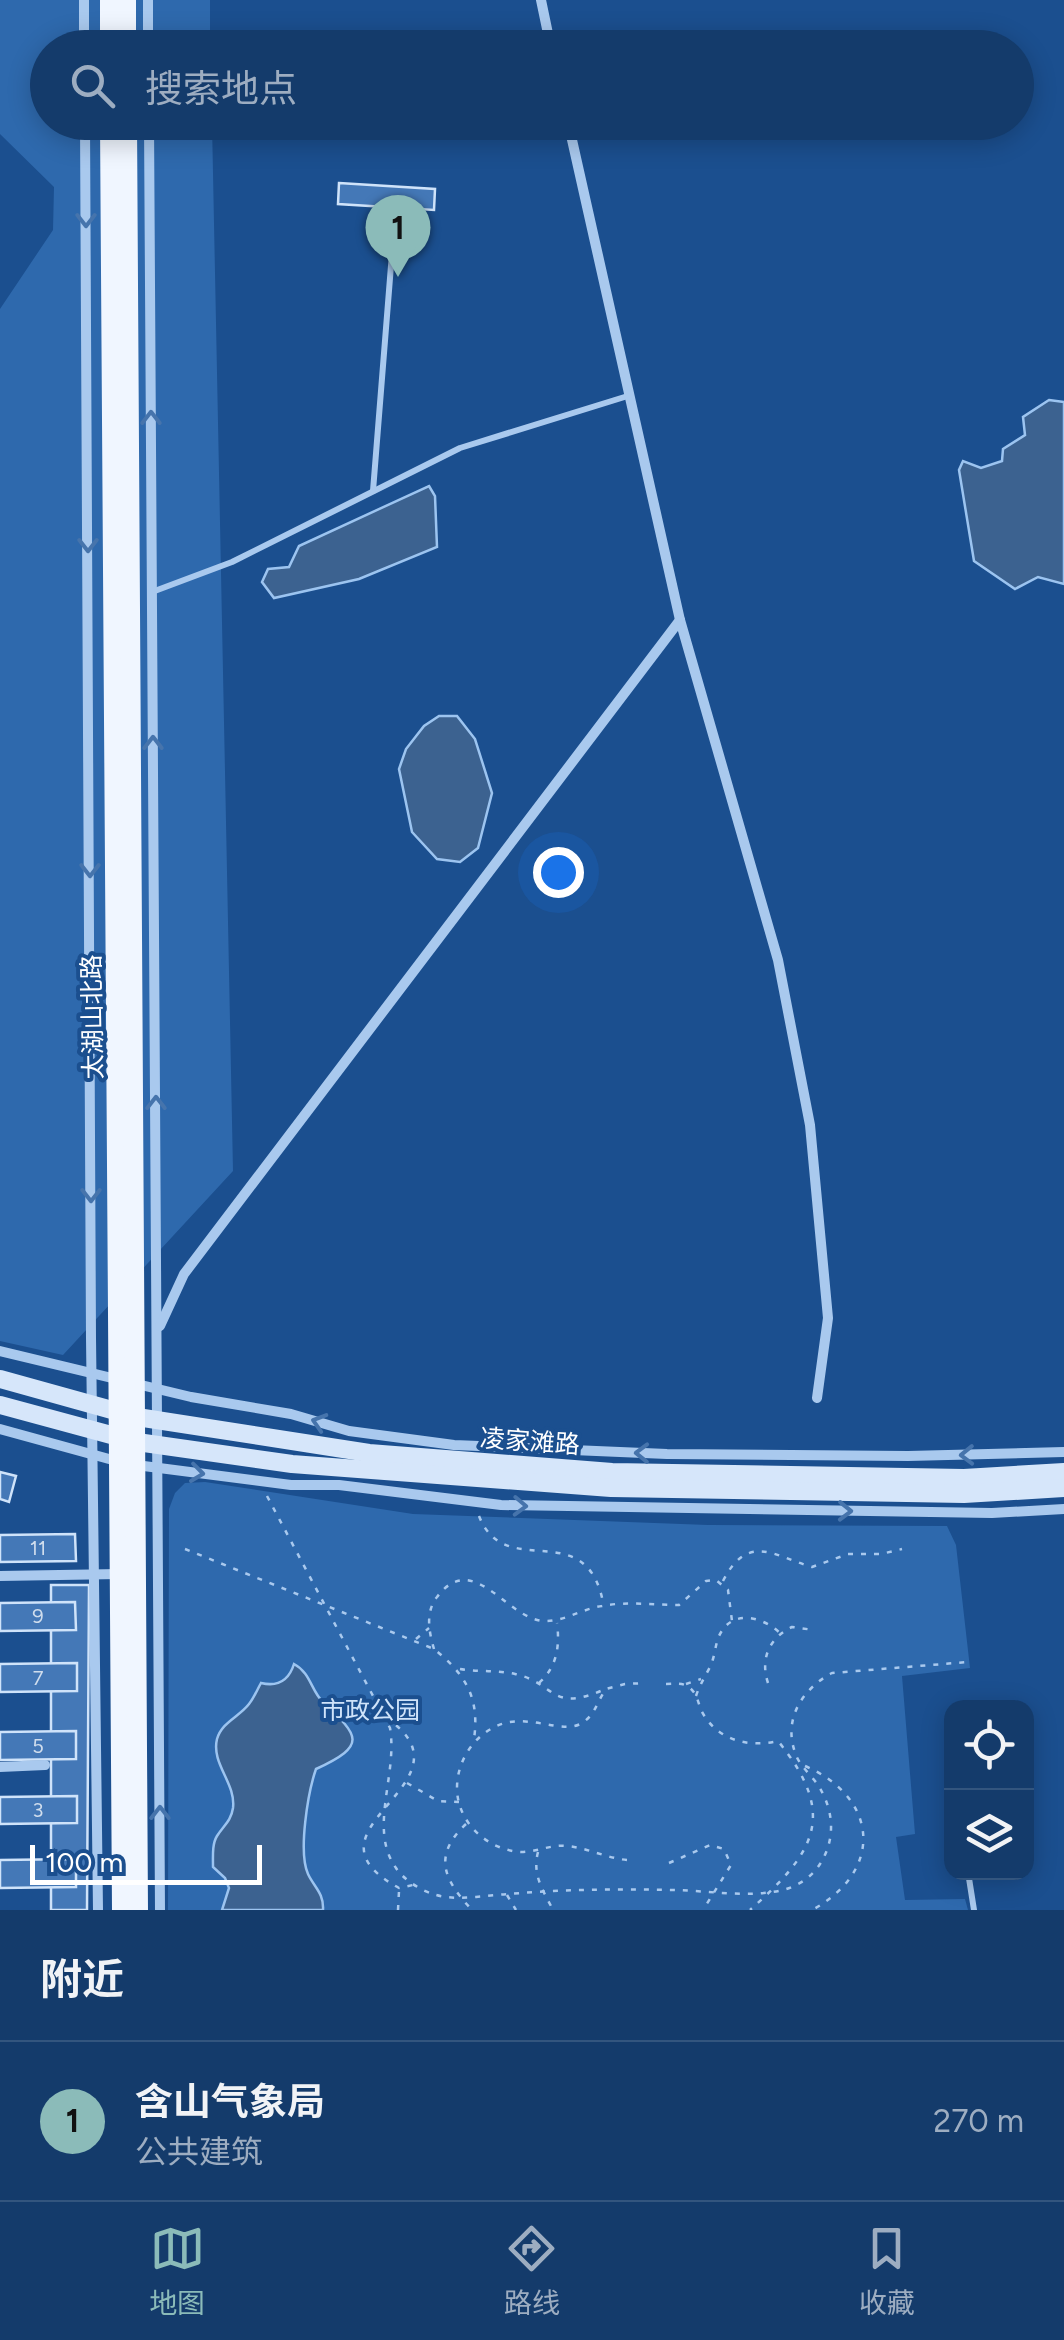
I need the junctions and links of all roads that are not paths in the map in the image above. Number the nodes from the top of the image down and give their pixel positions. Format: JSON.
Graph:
{"nodes":[{"id":1,"x":84,"y":0,"type":"edge"},
{"id":2,"x":110,"y":0,"type":"edge"},
{"id":3,"x":126,"y":0,"type":"edge"},
{"id":4,"x":148,"y":0,"type":"edge"},
{"id":5,"x":541,"y":0,"type":"edge"},
{"id":6,"x":84,"y":30,"type":"edge"},
{"id":7,"x":110,"y":30,"type":"edge"},
{"id":8,"x":126,"y":30,"type":"edge"},
{"id":9,"x":148,"y":30,"type":"edge"},
{"id":10,"x":547,"y":30,"type":"edge"},
{"id":11,"x":85,"y":140,"type":"edge"},
{"id":12,"x":110,"y":140,"type":"edge"},
{"id":13,"x":126,"y":140,"type":"edge"},
{"id":14,"x":149,"y":140,"type":"edge"},
{"id":15,"x":572,"y":140,"type":"edge"},
{"id":16,"x":392,"y":253,"type":"junction"},
{"id":17,"x":631,"y":395,"type":"junction"},
{"id":18,"x":372,"y":492,"type":"junction"},
{"id":19,"x":152,"y":592,"type":"junction"},
{"id":20,"x":680,"y":620,"type":"junction"},
{"id":21,"x":157,"y":1332,"type":"junction"},
{"id":22,"x":0,"y":1351,"type":"edge"},
{"id":23,"x":92,"y":1375,"type":"junction"},
{"id":24,"x":0,"y":1380,"type":"edge"},
{"id":25,"x":138,"y":1385,"type":"junction"},
{"id":26,"x":816,"y":1398,"type":"dead end"},
{"id":27,"x":0,"y":1404,"type":"edge"},
{"id":28,"x":92,"y":1405,"type":"junction"},
{"id":29,"x":138,"y":1416,"type":"junction"},
{"id":30,"x":0,"y":1429,"type":"edge"},
{"id":31,"x":92,"y":1430,"type":"junction"},
{"id":32,"x":138,"y":1442,"type":"junction"},
{"id":33,"x":1064,"y":1452,"type":"edge"},
{"id":34,"x":93,"y":1454,"type":"junction"},
{"id":35,"x":139,"y":1465,"type":"junction"},
{"id":36,"x":1064,"y":1472,"type":"edge"},
{"id":37,"x":1064,"y":1488,"type":"edge"},
{"id":38,"x":1064,"y":1509,"type":"edge"},
{"id":39,"x":94,"y":1574,"type":"junction"},
{"id":40,"x":121,"y":1574,"type":"junction"},
{"id":41,"x":0,"y":1576,"type":"edge"},
{"id":42,"x":45,"y":1765,"type":"dead end"},
{"id":43,"x":0,"y":1766,"type":"edge"},
{"id":44,"x":969,"y":1880,"type":"edge"},
{"id":45,"x":98,"y":1910,"type":"edge"},
{"id":46,"x":122,"y":1910,"type":"edge"},
{"id":47,"x":138,"y":1910,"type":"edge"},
{"id":48,"x":160,"y":1910,"type":"edge"},
{"id":49,"x":974,"y":1910,"type":"edge"}],
"edges":[{"from":1,"to":6,"type":"street"},
{"from":2,"to":7,"type":"main road"},
{"from":3,"to":8,"type":"main road"},
{"from":4,"to":9,"type":"street"},
{"from":5,"to":10,"type":"street"},
{"from":11,"to":23,"type":"street","one_way":true},
{"from":12,"to":25,"type":"main road","name":"太湖山北路"},
{"from":13,"to":25,"type":"main road","name":"太湖山北路"},
{"from":19,"to":14,"type":"street","one_way":true},
{"from":15,"to":17,"type":"street"},
{"from":16,"to":16,"type":"lane"},
{"from":16,"to":18,"type":"lane"},
{"from":17,"to":18,"type":"lane"},
{"from":17,"to":20,"type":"street"},
{"from":18,"to":19,"type":"lane"},
{"from":21,"to":19,"type":"street","one_way":true},
{"from":20,"to":21,"type":"street"},
{"from":20,"to":26,"type":"street"},
{"from":21,"to":25,"type":"street"},
{"from":22,"to":23,"type":"street"},
{"from":23,"to":25,"type":"street"},
{"from":23,"to":28,"type":"street"},
{"from":24,"to":28,"type":"main road","name":"凌家滩路"},
{"from":25,"to":29,"type":"main road","name":"太湖山北路"},
{"from":25,"to":29,"type":"street"},
{"from":33,"to":25,"type":"street","one_way":true},
{"from":27,"to":31,"type":"main road","name":"凌家滩路"},
{"from":28,"to":29,"type":"main road","name":"凌家滩路"},
{"from":28,"to":31,"type":"street"},
{"from":29,"to":32,"type":"main road","name":"太湖山北路"},
{"from":29,"to":32,"type":"street"},
{"from":29,"to":36,"type":"main road","name":"凌家滩路"},
{"from":30,"to":34,"type":"street"},
{"from":31,"to":32,"type":"main road","name":"凌家滩路"},
{"from":31,"to":34,"type":"street"},
{"from":32,"to":35,"type":"main road","name":"太湖山北路"},
{"from":32,"to":35,"type":"street"},
{"from":32,"to":37,"type":"main road","name":"凌家滩路"},
{"from":34,"to":35,"type":"street"},
{"from":34,"to":39,"type":"street"},
{"from":35,"to":38,"type":"street","one_way":true},
{"from":35,"to":40,"type":"main road","name":"太湖山北路"},
{"from":35,"to":47,"type":"main road","name":"太湖山北路"},
{"from":48,"to":35,"type":"street","one_way":true},
{"from":39,"to":40,"type":"street"},
{"from":39,"to":41,"type":"street"},
{"from":39,"to":45,"type":"street"},
{"from":40,"to":46,"type":"main road","name":"太湖山北路"},
{"from":42,"to":43,"type":"street"},
{"from":44,"to":49,"type":"lane"}]}
